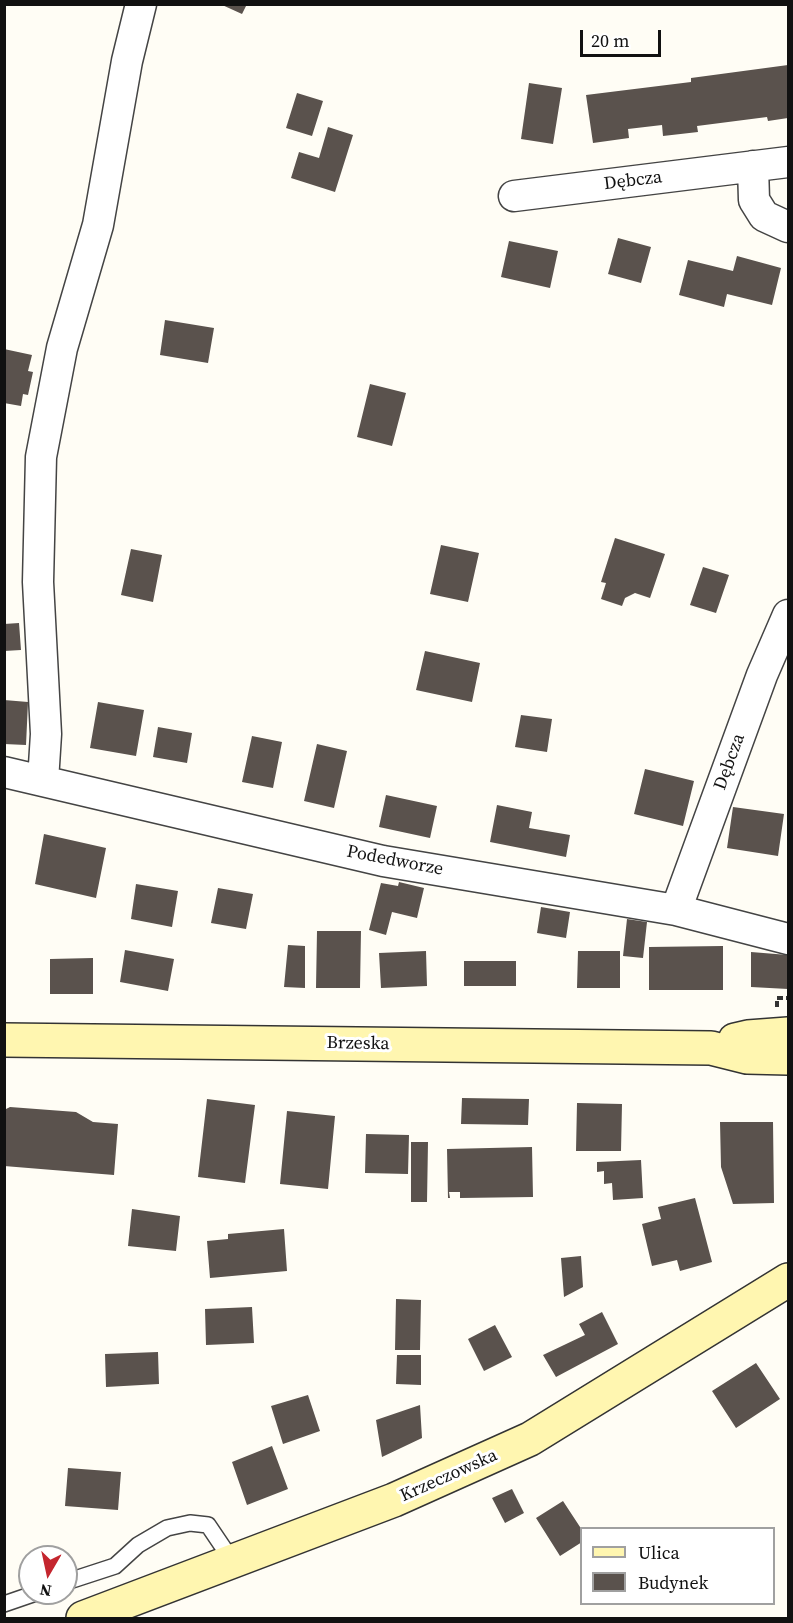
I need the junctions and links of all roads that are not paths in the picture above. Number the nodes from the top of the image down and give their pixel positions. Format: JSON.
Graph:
{"nodes":[{"id":1,"x":141,"y":4,"type":"edge"},
{"id":2,"x":789,"y":162,"type":"edge"},
{"id":3,"x":753,"y":166,"type":"junction"},
{"id":4,"x":514,"y":196,"type":"dead end"},
{"id":5,"x":789,"y":227,"type":"edge"},
{"id":6,"x":789,"y":615,"type":"edge"},
{"id":7,"x":4,"y":772,"type":"edge"},
{"id":8,"x":43,"y":781,"type":"junction"},
{"id":9,"x":676,"y":910,"type":"junction"},
{"id":10,"x":789,"y":939,"type":"edge"},
{"id":11,"x":789,"y":1034,"type":"edge"},
{"id":12,"x":4,"y":1040,"type":"edge"},
{"id":13,"x":711,"y":1048,"type":"junction"},
{"id":14,"x":789,"y":1058,"type":"edge"},
{"id":15,"x":789,"y":1280,"type":"edge"},
{"id":16,"x":233,"y":1562,"type":"junction"},
{"id":17,"x":78,"y":1578,"type":"edge"},
{"id":18,"x":83,"y":1618,"type":"edge"}],
"edges":[{"from":1,"to":8,"type":"street"},
{"from":2,"to":3,"type":"street","name":"Dębcza"},
{"from":3,"to":4,"type":"street","name":"Dębcza"},
{"from":3,"to":5,"type":"street"},
{"from":6,"to":9,"type":"street","name":"Dębcza"},
{"from":7,"to":8,"type":"street","name":"Podedworze"},
{"from":8,"to":9,"type":"street","name":"Podedworze"},
{"from":9,"to":10,"type":"street","name":"Podedworze"},
{"from":11,"to":13,"type":"main road","name":"Brzeska"},
{"from":12,"to":13,"type":"main road","name":"Brzeska"},
{"from":13,"to":14,"type":"main road","name":"Brzeska"},
{"from":15,"to":16,"type":"main road","name":"Krzeczowska"},
{"from":16,"to":17,"type":"lane"},
{"from":16,"to":18,"type":"main road","name":"Krzeczowska"}]}
